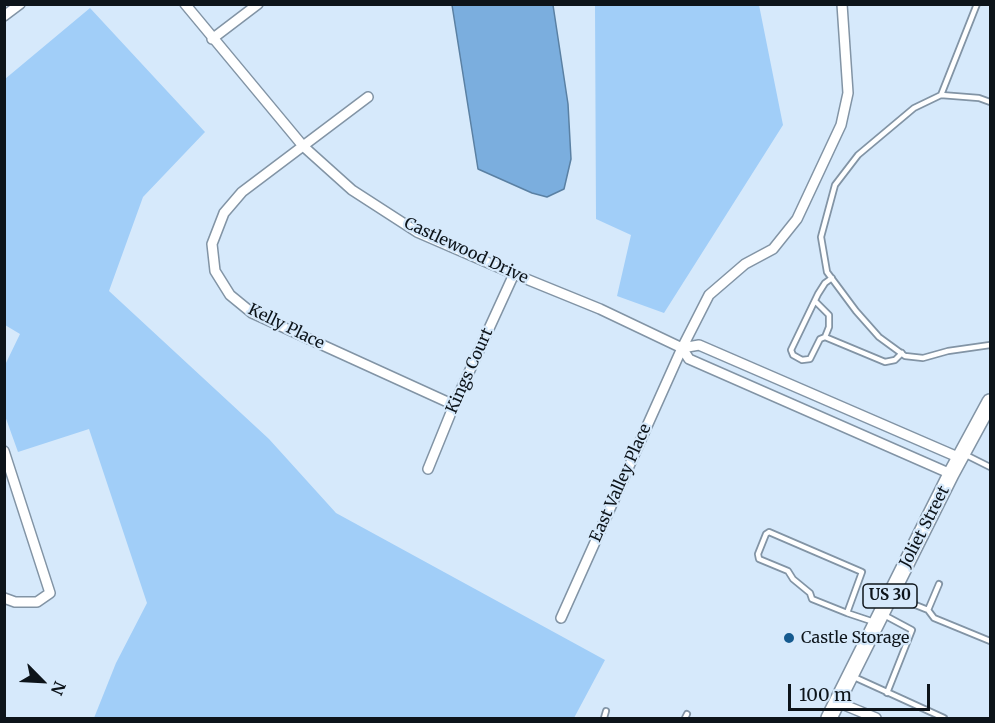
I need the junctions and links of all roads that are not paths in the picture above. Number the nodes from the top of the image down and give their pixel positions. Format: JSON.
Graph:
{"nodes":[{"id":1,"x":185,"y":4,"type":"edge"},
{"id":2,"x":258,"y":4,"type":"edge"},
{"id":3,"x":842,"y":4,"type":"edge"},
{"id":4,"x":977,"y":4,"type":"edge"},
{"id":5,"x":14,"y":6,"type":"edge"},
{"id":6,"x":4,"y":16,"type":"edge"},
{"id":7,"x":212,"y":39,"type":"junction"},
{"id":8,"x":941,"y":94,"type":"junction"},
{"id":9,"x":368,"y":97,"type":"dead end"},
{"id":10,"x":990,"y":102,"type":"edge"},
{"id":11,"x":303,"y":146,"type":"junction"},
{"id":12,"x":514,"y":274,"type":"junction"},
{"id":13,"x":832,"y":278,"type":"junction"},
{"id":14,"x":815,"y":301,"type":"junction"},
{"id":15,"x":825,"y":337,"type":"junction"},
{"id":16,"x":990,"y":345,"type":"edge"},
{"id":17,"x":682,"y":348,"type":"junction"},
{"id":18,"x":902,"y":353,"type":"junction"},
{"id":19,"x":990,"y":402,"type":"edge"},
{"id":20,"x":454,"y":405,"type":"junction"},
{"id":21,"x":4,"y":451,"type":"edge"},
{"id":22,"x":961,"y":456,"type":"junction"},
{"id":23,"x":990,"y":467,"type":"edge"},
{"id":24,"x":428,"y":469,"type":"dead end"},
{"id":25,"x":951,"y":474,"type":"junction"},
{"id":26,"x":939,"y":584,"type":"dead end"},
{"id":27,"x":891,"y":595,"type":"junction"},
{"id":28,"x":4,"y":598,"type":"edge"},
{"id":29,"x":928,"y":610,"type":"junction"},
{"id":30,"x":847,"y":613,"type":"junction"},
{"id":31,"x":561,"y":618,"type":"dead end"},
{"id":32,"x":879,"y":618,"type":"junction"},
{"id":33,"x":990,"y":641,"type":"edge"},
{"id":34,"x":850,"y":675,"type":"junction"},
{"id":35,"x":887,"y":693,"type":"junction"},
{"id":36,"x":837,"y":702,"type":"junction"},
{"id":37,"x":606,"y":711,"type":"dead end"},
{"id":38,"x":604,"y":718,"type":"edge"},
{"id":39,"x":829,"y":718,"type":"edge"},
{"id":40,"x":876,"y":718,"type":"edge"},
{"id":41,"x":944,"y":718,"type":"edge"}],
"edges":[{"from":1,"to":7,"type":"street","name":"Castlewood Drive"},
{"from":2,"to":7,"type":"street"},
{"from":3,"to":17,"type":"street","name":"East Valley Place"},
{"from":4,"to":8,"type":"lane"},
{"from":5,"to":6,"type":"street"},
{"from":7,"to":11,"type":"street","name":"Castlewood Drive"},
{"from":8,"to":10,"type":"lane"},
{"from":8,"to":13,"type":"lane"},
{"from":9,"to":11,"type":"street","name":"Kelly Place"},
{"from":11,"to":12,"type":"street","name":"Castlewood Drive"},
{"from":11,"to":20,"type":"street","name":"Kelly Place"},
{"from":12,"to":17,"type":"street","name":"Castlewood Drive"},
{"from":12,"to":20,"type":"street","name":"Kings Court"},
{"from":13,"to":14,"type":"lane"},
{"from":13,"to":18,"type":"lane"},
{"from":14,"to":15,"type":"lane"},
{"from":14,"to":15,"type":"lane"},
{"from":15,"to":18,"type":"lane"},
{"from":16,"to":18,"type":"lane"},
{"from":17,"to":22,"type":"street","name":"Castlewood Drive"},
{"from":17,"to":25,"type":"street","name":"Castlewood Drive"},
{"from":17,"to":31,"type":"street","name":"East Valley Place"},
{"from":19,"to":22,"type":"main road","name":"Joliet Street","number":"US 30"},
{"from":20,"to":24,"type":"street","name":"Kings Court"},
{"from":21,"to":28,"type":"street"},
{"from":22,"to":23,"type":"lane"},
{"from":22,"to":25,"type":"main road","name":"Joliet Street","number":"US 30"},
{"from":25,"to":27,"type":"main road","name":"Joliet Street","number":"US 30"},
{"from":26,"to":29,"type":"lane"},
{"from":27,"to":29,"type":"lane"},
{"from":27,"to":32,"type":"main road","name":"Joliet Street","number":"US 30"},
{"from":29,"to":33,"type":"lane"},
{"from":30,"to":30,"type":"lane"},
{"from":30,"to":32,"type":"lane"},
{"from":32,"to":34,"type":"main road","name":"Joliet Street","number":"US 30"},
{"from":32,"to":35,"type":"lane"},
{"from":34,"to":35,"type":"lane"},
{"from":34,"to":36,"type":"main road","name":"Joliet Street","number":"US 30"},
{"from":35,"to":41,"type":"lane"},
{"from":36,"to":39,"type":"main road","name":"Joliet Street","number":"US 30"},
{"from":36,"to":40,"type":"street"},
{"from":37,"to":38,"type":"lane"}]}
